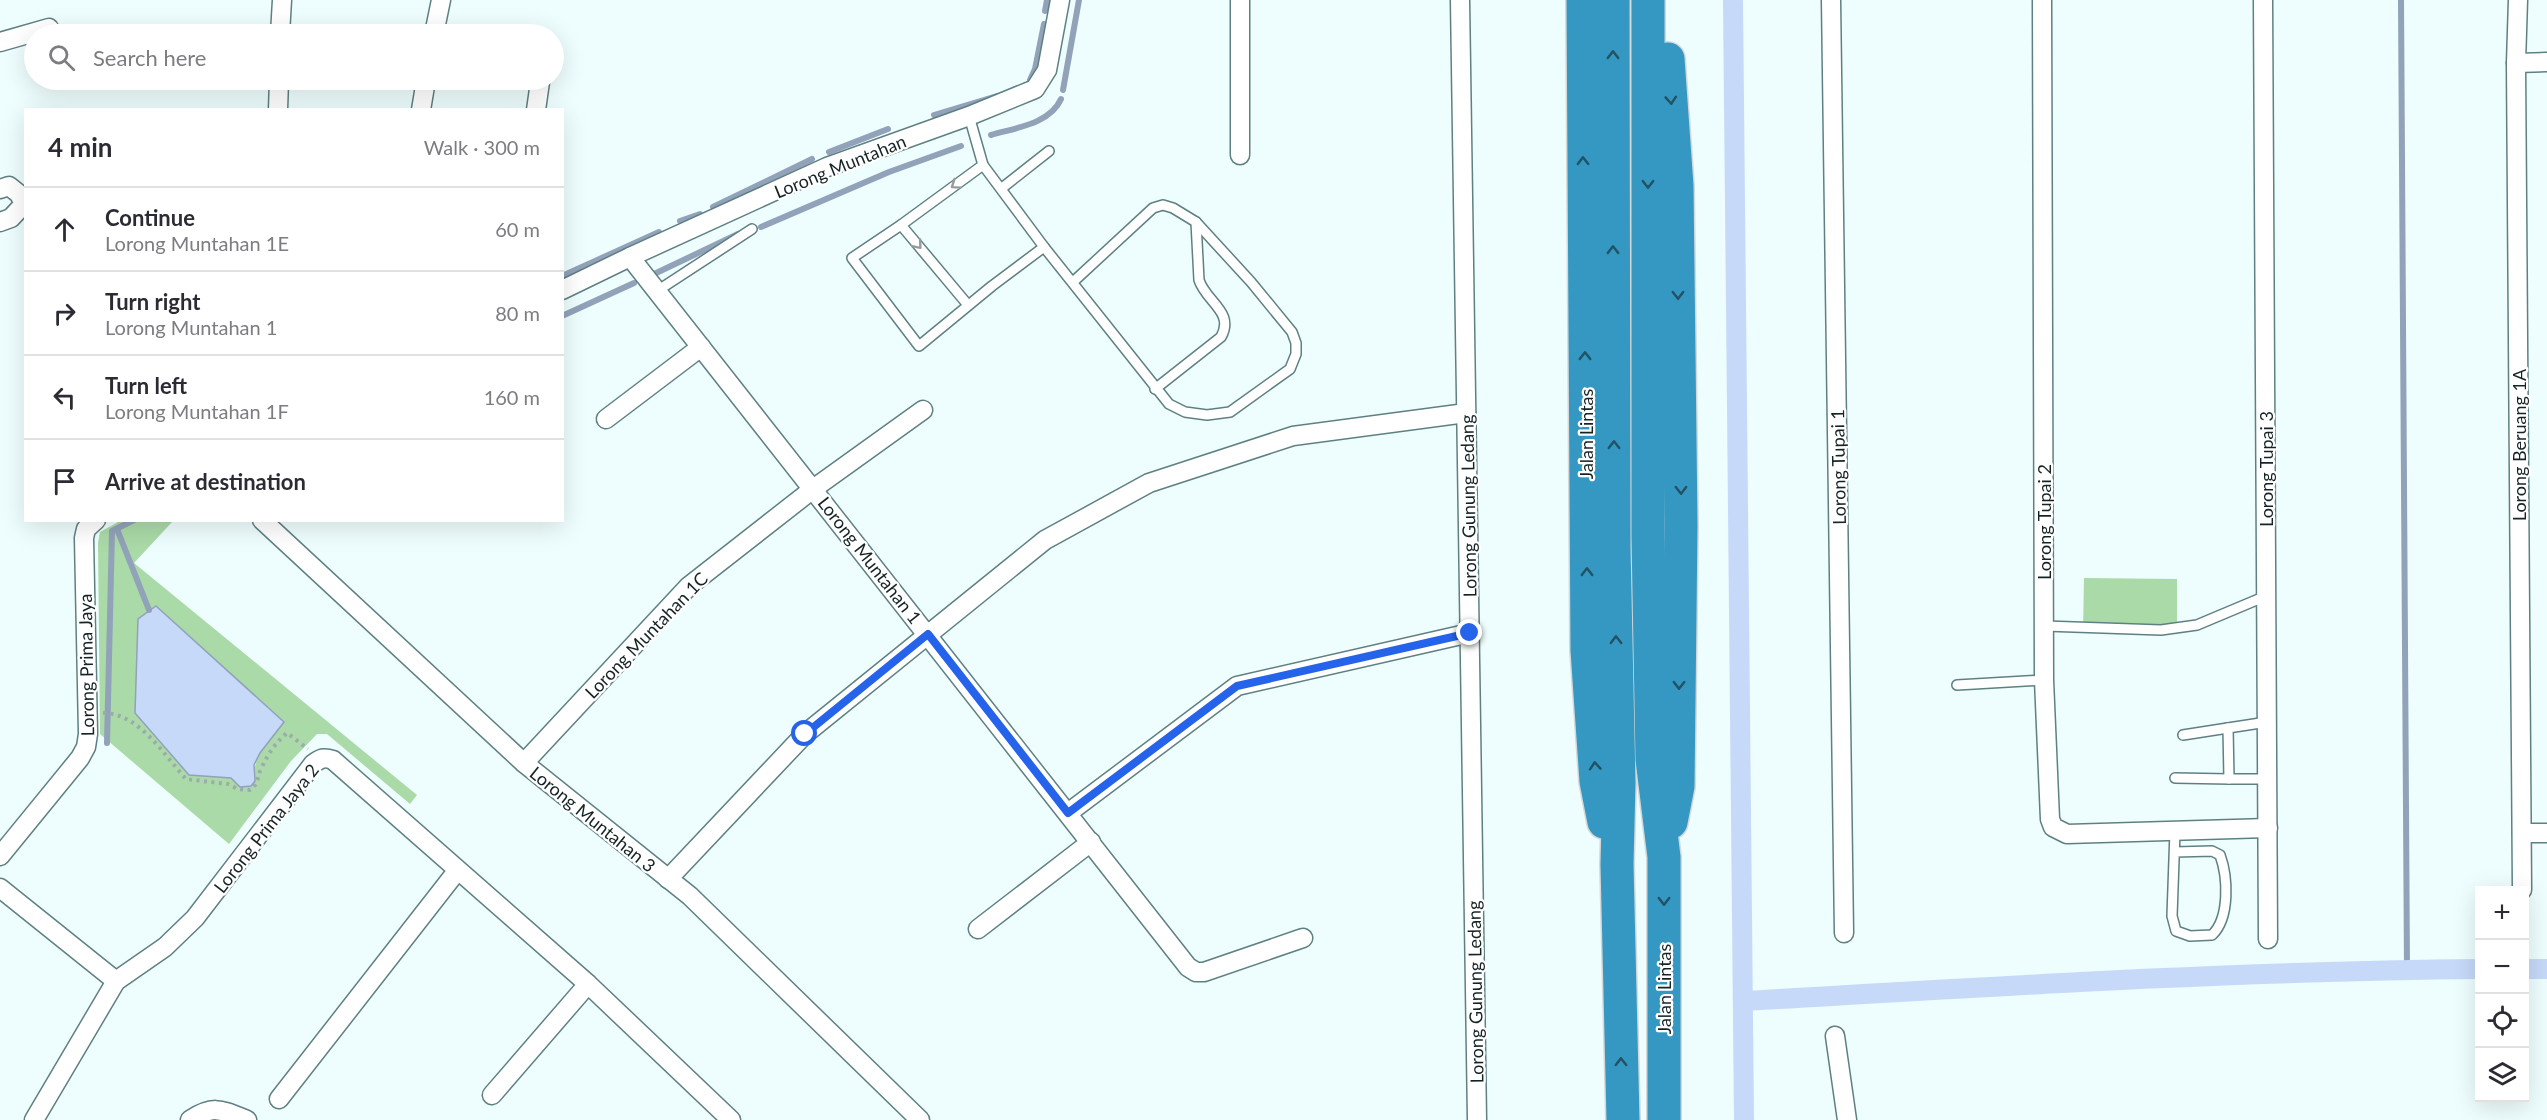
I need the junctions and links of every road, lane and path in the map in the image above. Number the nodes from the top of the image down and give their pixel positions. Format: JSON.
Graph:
{"nodes":[{"id":1,"x":282,"y":0,"type":"edge"},
{"id":2,"x":441,"y":0,"type":"edge"},
{"id":3,"x":1060,"y":0,"type":"edge"},
{"id":4,"x":1240,"y":0,"type":"edge"},
{"id":5,"x":1460,"y":0,"type":"edge"},
{"id":6,"x":1583,"y":0,"type":"edge"},
{"id":7,"x":1613,"y":0,"type":"edge"},
{"id":8,"x":1648,"y":0,"type":"edge"},
{"id":9,"x":1664,"y":0,"type":"edge"},
{"id":10,"x":1831,"y":0,"type":"edge"},
{"id":11,"x":2042,"y":0,"type":"edge"},
{"id":12,"x":2263,"y":0,"type":"edge"},
{"id":13,"x":2518,"y":0,"type":"edge"},
{"id":14,"x":281,"y":24,"type":"edge"},
{"id":15,"x":436,"y":24,"type":"edge"},
{"id":16,"x":24,"y":35,"type":"edge"},
{"id":17,"x":0,"y":42,"type":"edge"},
{"id":18,"x":2547,"y":62,"type":"edge"},
{"id":19,"x":2516,"y":63,"type":"junction"},
{"id":20,"x":279,"y":90,"type":"edge"},
{"id":21,"x":424,"y":90,"type":"edge"},
{"id":22,"x":539,"y":90,"type":"edge"},
{"id":23,"x":278,"y":108,"type":"edge"},
{"id":24,"x":421,"y":108,"type":"edge"},
{"id":25,"x":536,"y":108,"type":"edge"},
{"id":26,"x":969,"y":116,"type":"junction"},
{"id":27,"x":1049,"y":151,"type":"dead end"},
{"id":28,"x":1240,"y":155,"type":"dead end"},
{"id":29,"x":983,"y":165,"type":"junction"},
{"id":30,"x":1002,"y":188,"type":"junction"},
{"id":31,"x":0,"y":189,"type":"edge"},
{"id":32,"x":0,"y":222,"type":"edge"},
{"id":33,"x":1196,"y":222,"type":"junction"},
{"id":34,"x":901,"y":225,"type":"junction"},
{"id":35,"x":752,"y":230,"type":"dead end"},
{"id":36,"x":1044,"y":247,"type":"junction"},
{"id":37,"x":630,"y":257,"type":"junction"},
{"id":38,"x":1073,"y":282,"type":"junction"},
{"id":39,"x":564,"y":289,"type":"edge"},
{"id":40,"x":657,"y":291,"type":"junction"},
{"id":41,"x":968,"y":305,"type":"junction"},
{"id":42,"x":701,"y":347,"type":"junction"},
{"id":43,"x":1155,"y":389,"type":"junction"},
{"id":44,"x":922,"y":410,"type":"dead end"},
{"id":45,"x":1466,"y":413,"type":"junction"},
{"id":46,"x":606,"y":419,"type":"dead end"},
{"id":47,"x":813,"y":489,"type":"junction"},
{"id":48,"x":94,"y":522,"type":"edge"},
{"id":49,"x":264,"y":522,"type":"edge"},
{"id":50,"x":2266,"y":596,"type":"junction"},
{"id":51,"x":2045,"y":626,"type":"junction"},
{"id":52,"x":1470,"y":633,"type":"junction"},
{"id":53,"x":928,"y":634,"type":"junction"},
{"id":54,"x":2044,"y":680,"type":"junction"},
{"id":55,"x":1957,"y":685,"type":"dead end"},
{"id":56,"x":100,"y":712,"type":"dead end"},
{"id":57,"x":2267,"y":722,"type":"junction"},
{"id":58,"x":2228,"y":728,"type":"junction"},
{"id":59,"x":2183,"y":735,"type":"dead end"},
{"id":60,"x":320,"y":758,"type":"junction"},
{"id":61,"x":524,"y":764,"type":"junction"},
{"id":62,"x":2175,"y":778,"type":"dead end"},
{"id":63,"x":2267,"y":779,"type":"junction"},
{"id":64,"x":2229,"y":780,"type":"junction"},
{"id":65,"x":1068,"y":813,"type":"junction"},
{"id":66,"x":2268,"y":828,"type":"junction"},
{"id":67,"x":2175,"y":831,"type":"junction"},
{"id":68,"x":2522,"y":833,"type":"junction"},
{"id":69,"x":2547,"y":833,"type":"edge"},
{"id":70,"x":1091,"y":842,"type":"junction"},
{"id":71,"x":2175,"y":852,"type":"junction"},
{"id":72,"x":0,"y":856,"type":"edge"},
{"id":73,"x":1664,"y":857,"type":"junction"},
{"id":74,"x":1617,"y":864,"type":"junction"},
{"id":75,"x":457,"y":871,"type":"junction"},
{"id":76,"x":668,"y":879,"type":"junction"},
{"id":77,"x":2522,"y":886,"type":"edge"},
{"id":78,"x":0,"y":888,"type":"edge"},
{"id":79,"x":978,"y":929,"type":"dead end"},
{"id":80,"x":1844,"y":933,"type":"dead end"},
{"id":81,"x":1303,"y":938,"type":"dead end"},
{"id":82,"x":2268,"y":939,"type":"dead end"},
{"id":83,"x":116,"y":981,"type":"junction"},
{"id":84,"x":588,"y":984,"type":"junction"},
{"id":85,"x":1835,"y":1036,"type":"dead end"},
{"id":86,"x":492,"y":1095,"type":"dead end"},
{"id":87,"x":279,"y":1099,"type":"dead end"},
{"id":88,"x":34,"y":1120,"type":"edge"},
{"id":89,"x":190,"y":1120,"type":"edge"},
{"id":90,"x":247,"y":1120,"type":"edge"},
{"id":91,"x":731,"y":1120,"type":"edge"},
{"id":92,"x":921,"y":1120,"type":"edge"},
{"id":93,"x":1477,"y":1120,"type":"edge"},
{"id":94,"x":1623,"y":1120,"type":"edge"},
{"id":95,"x":1661,"y":1120,"type":"edge"},
{"id":96,"x":1847,"y":1120,"type":"edge"}],
"edges":[{"from":1,"to":14,"type":"street"},
{"from":2,"to":15,"type":"street"},
{"from":3,"to":26,"type":"street","name":"Lorong Muntahan"},
{"from":4,"to":28,"type":"street"},
{"from":5,"to":45,"type":"street","name":"Lorong Gunung Ledang"},
{"from":74,"to":6,"type":"highway","name":"Jalan Lintas","one_way":true},
{"from":74,"to":7,"type":"highway","name":"Jalan Lintas","one_way":true},
{"from":8,"to":73,"type":"highway","name":"Jalan Lintas","one_way":true},
{"from":9,"to":73,"type":"highway","name":"Jalan Lintas","one_way":true},
{"from":10,"to":80,"type":"street","name":"Lorong Tupai 1"},
{"from":11,"to":51,"type":"street","name":"Lorong Tupai 2"},
{"from":12,"to":50,"type":"street","name":"Lorong Tupai 3"},
{"from":13,"to":19,"type":"street","name":"Lorong Beruang 1A"},
{"from":16,"to":17,"type":"street"},
{"from":18,"to":19,"type":"street"},
{"from":19,"to":68,"type":"street","name":"Lorong Beruang 1A"},
{"from":20,"to":23,"type":"street"},
{"from":21,"to":24,"type":"street"},
{"from":22,"to":25,"type":"street"},
{"from":26,"to":29,"type":"lane"},
{"from":26,"to":37,"type":"street","name":"Lorong Muntahan"},
{"from":27,"to":30,"type":"lane"},
{"from":29,"to":30,"type":"lane"},
{"from":29,"to":34,"type":"lane","one_way":true},
{"from":30,"to":36,"type":"lane"},
{"from":31,"to":32,"type":"street"},
{"from":33,"to":38,"type":"lane"},
{"from":33,"to":43,"type":"lane"},
{"from":33,"to":43,"type":"lane"},
{"from":34,"to":41,"type":"lane","one_way":true},
{"from":34,"to":41,"type":"lane"},
{"from":35,"to":40,"type":"lane"},
{"from":36,"to":38,"type":"lane"},
{"from":36,"to":41,"type":"lane"},
{"from":37,"to":39,"type":"street","name":"Lorong Muntahan"},
{"from":37,"to":40,"type":"street","name":"Lorong Muntahan 1"},
{"from":38,"to":43,"type":"lane"},
{"from":40,"to":42,"type":"street","name":"Lorong Muntahan 1"},
{"from":42,"to":46,"type":"street"},
{"from":42,"to":47,"type":"street","name":"Lorong Muntahan 1"},
{"from":44,"to":47,"type":"street","name":"Lorong Muntahan 1C"},
{"from":45,"to":52,"type":"street","name":"Lorong Gunung Ledang"},
{"from":45,"to":53,"type":"street"},
{"from":47,"to":53,"type":"street","name":"Lorong Muntahan 1"},
{"from":47,"to":61,"type":"street","name":"Lorong Muntahan 1C"},
{"from":48,"to":72,"type":"street","name":"Lorong Prima Jaya"},
{"from":49,"to":61,"type":"street","name":"Lorong Muntahan 3"},
{"from":50,"to":51,"type":"lane"},
{"from":50,"to":57,"type":"street","name":"Lorong Tupai 3"},
{"from":51,"to":54,"type":"street","name":"Lorong Tupai 2"},
{"from":52,"to":65,"type":"street"},
{"from":52,"to":93,"type":"street","name":"Lorong Gunung Ledang"},
{"from":53,"to":65,"type":"street","name":"Lorong Muntahan 1"},
{"from":53,"to":76,"type":"street"},
{"from":54,"to":55,"type":"lane"},
{"from":54,"to":67,"type":"street","name":"Lorong Tupai 2"},
{"from":56,"to":60,"type":"path"},
{"from":57,"to":58,"type":"lane"},
{"from":57,"to":63,"type":"street","name":"Lorong Tupai 3"},
{"from":58,"to":59,"type":"lane"},
{"from":58,"to":64,"type":"lane"},
{"from":60,"to":75,"type":"street","name":"Lorong Prima Jaya 2"},
{"from":60,"to":83,"type":"street","name":"Lorong Prima Jaya 2"},
{"from":61,"to":76,"type":"street","name":"Lorong Muntahan 3"},
{"from":62,"to":64,"type":"lane"},
{"from":63,"to":64,"type":"lane"},
{"from":63,"to":66,"type":"street","name":"Lorong Tupai 3"},
{"from":65,"to":70,"type":"street","name":"Lorong Muntahan 1"},
{"from":66,"to":67,"type":"street","name":"Lorong Tupai 2"},
{"from":66,"to":82,"type":"street","name":"Lorong Tupai 3"},
{"from":67,"to":71,"type":"lane"},
{"from":68,"to":69,"type":"street"},
{"from":68,"to":77,"type":"street","name":"Lorong Beruang 1A"},
{"from":70,"to":79,"type":"street"},
{"from":70,"to":81,"type":"street","name":"Lorong Muntahan 1"},
{"from":71,"to":71,"type":"lane"},
{"from":73,"to":95,"type":"highway","name":"Jalan Lintas","one_way":true},
{"from":94,"to":74,"type":"highway","name":"Jalan Lintas","one_way":true},
{"from":75,"to":84,"type":"street","name":"Lorong Prima Jaya 2"},
{"from":75,"to":87,"type":"street"},
{"from":76,"to":92,"type":"street","name":"Lorong Muntahan 3"},
{"from":78,"to":83,"type":"street"},
{"from":83,"to":88,"type":"street","name":"Lorong Prima Jaya 2"},
{"from":84,"to":86,"type":"street"},
{"from":84,"to":91,"type":"street","name":"Lorong Prima Jaya 2"},
{"from":85,"to":96,"type":"street"},
{"from":89,"to":90,"type":"street"}]}
